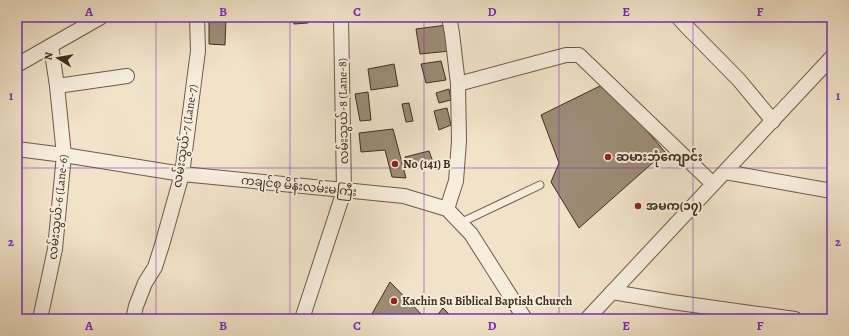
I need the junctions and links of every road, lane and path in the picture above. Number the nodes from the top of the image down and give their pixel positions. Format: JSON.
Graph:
{"nodes":[{"id":1,"x":100,"y":17,"type":"edge"},
{"id":2,"x":197,"y":17,"type":"edge"},
{"id":3,"x":341,"y":17,"type":"edge"},
{"id":4,"x":449,"y":17,"type":"edge"},
{"id":5,"x":678,"y":17,"type":"edge"},
{"id":6,"x":51,"y":46,"type":"junction"},
{"id":7,"x":832,"y":57,"type":"edge"},
{"id":8,"x":17,"y":65,"type":"edge"},
{"id":9,"x":126,"y":76,"type":"dead end"},
{"id":10,"x":458,"y":84,"type":"junction"},
{"id":11,"x":57,"y":86,"type":"junction"},
{"id":12,"x":773,"y":121,"type":"junction"},
{"id":13,"x":17,"y":149,"type":"edge"},
{"id":14,"x":64,"y":155,"type":"junction"},
{"id":15,"x":725,"y":172,"type":"junction"},
{"id":16,"x":182,"y":174,"type":"junction"},
{"id":17,"x":714,"y":184,"type":"junction"},
{"id":18,"x":540,"y":185,"type":"dead end"},
{"id":19,"x":344,"y":190,"type":"junction"},
{"id":20,"x":832,"y":191,"type":"edge"},
{"id":21,"x":447,"y":210,"type":"junction"},
{"id":22,"x":460,"y":223,"type":"junction"},
{"id":23,"x":612,"y":292,"type":"junction"},
{"id":24,"x":770,"y":317,"type":"edge"},
{"id":25,"x":40,"y":319,"type":"edge"},
{"id":26,"x":133,"y":319,"type":"edge"},
{"id":27,"x":302,"y":319,"type":"edge"},
{"id":28,"x":525,"y":319,"type":"edge"},
{"id":29,"x":587,"y":319,"type":"edge"},
{"id":30,"x":795,"y":319,"type":"edge"}],
"edges":[{"from":1,"to":6,"type":"street"},
{"from":2,"to":16,"type":"street","name":"လမ်းသွယ်-7 (Lane-7)"},
{"from":3,"to":19,"type":"street","name":"လမ်းသွယ်-8 (Lane-8)"},
{"from":4,"to":10,"type":"street"},
{"from":5,"to":12,"type":"street"},
{"from":6,"to":8,"type":"street"},
{"from":6,"to":11,"type":"street","name":"လမ်းသွယ်-6 (Lane-6)"},
{"from":7,"to":12,"type":"street"},
{"from":9,"to":11,"type":"street"},
{"from":10,"to":17,"type":"street"},
{"from":10,"to":21,"type":"street"},
{"from":11,"to":14,"type":"street","name":"လမ်းသွယ်-6 (Lane-6)"},
{"from":12,"to":15,"type":"street"},
{"from":13,"to":14,"type":"street","name":"ကချင်စု မိန်းလမ်းမကြီး"},
{"from":14,"to":16,"type":"street","name":"ကချင်စု မိန်းလမ်းမကြီး"},
{"from":14,"to":25,"type":"street","name":"လမ်းသွယ်-6 (Lane-6)"},
{"from":15,"to":17,"type":"street"},
{"from":15,"to":20,"type":"street"},
{"from":16,"to":19,"type":"street","name":"ကချင်စု မိန်းလမ်းမကြီး"},
{"from":16,"to":26,"type":"street","name":"လမ်းသွယ်-7 (Lane-7)"},
{"from":17,"to":23,"type":"street"},
{"from":18,"to":22,"type":"lane"},
{"from":19,"to":21,"type":"street","name":"ကချင်စု မိန်းလမ်းမကြီး"},
{"from":19,"to":27,"type":"street","name":"လမ်းသွယ်-8 (Lane-8)"},
{"from":21,"to":22,"type":"street","name":"ကချင်စု မိန်းလမ်းမကြီး"},
{"from":22,"to":28,"type":"street","name":"ကချင်စု မိန်းလမ်းမကြီး"},
{"from":23,"to":24,"type":"street"},
{"from":23,"to":29,"type":"street"},
{"from":24,"to":30,"type":"street"}]}
